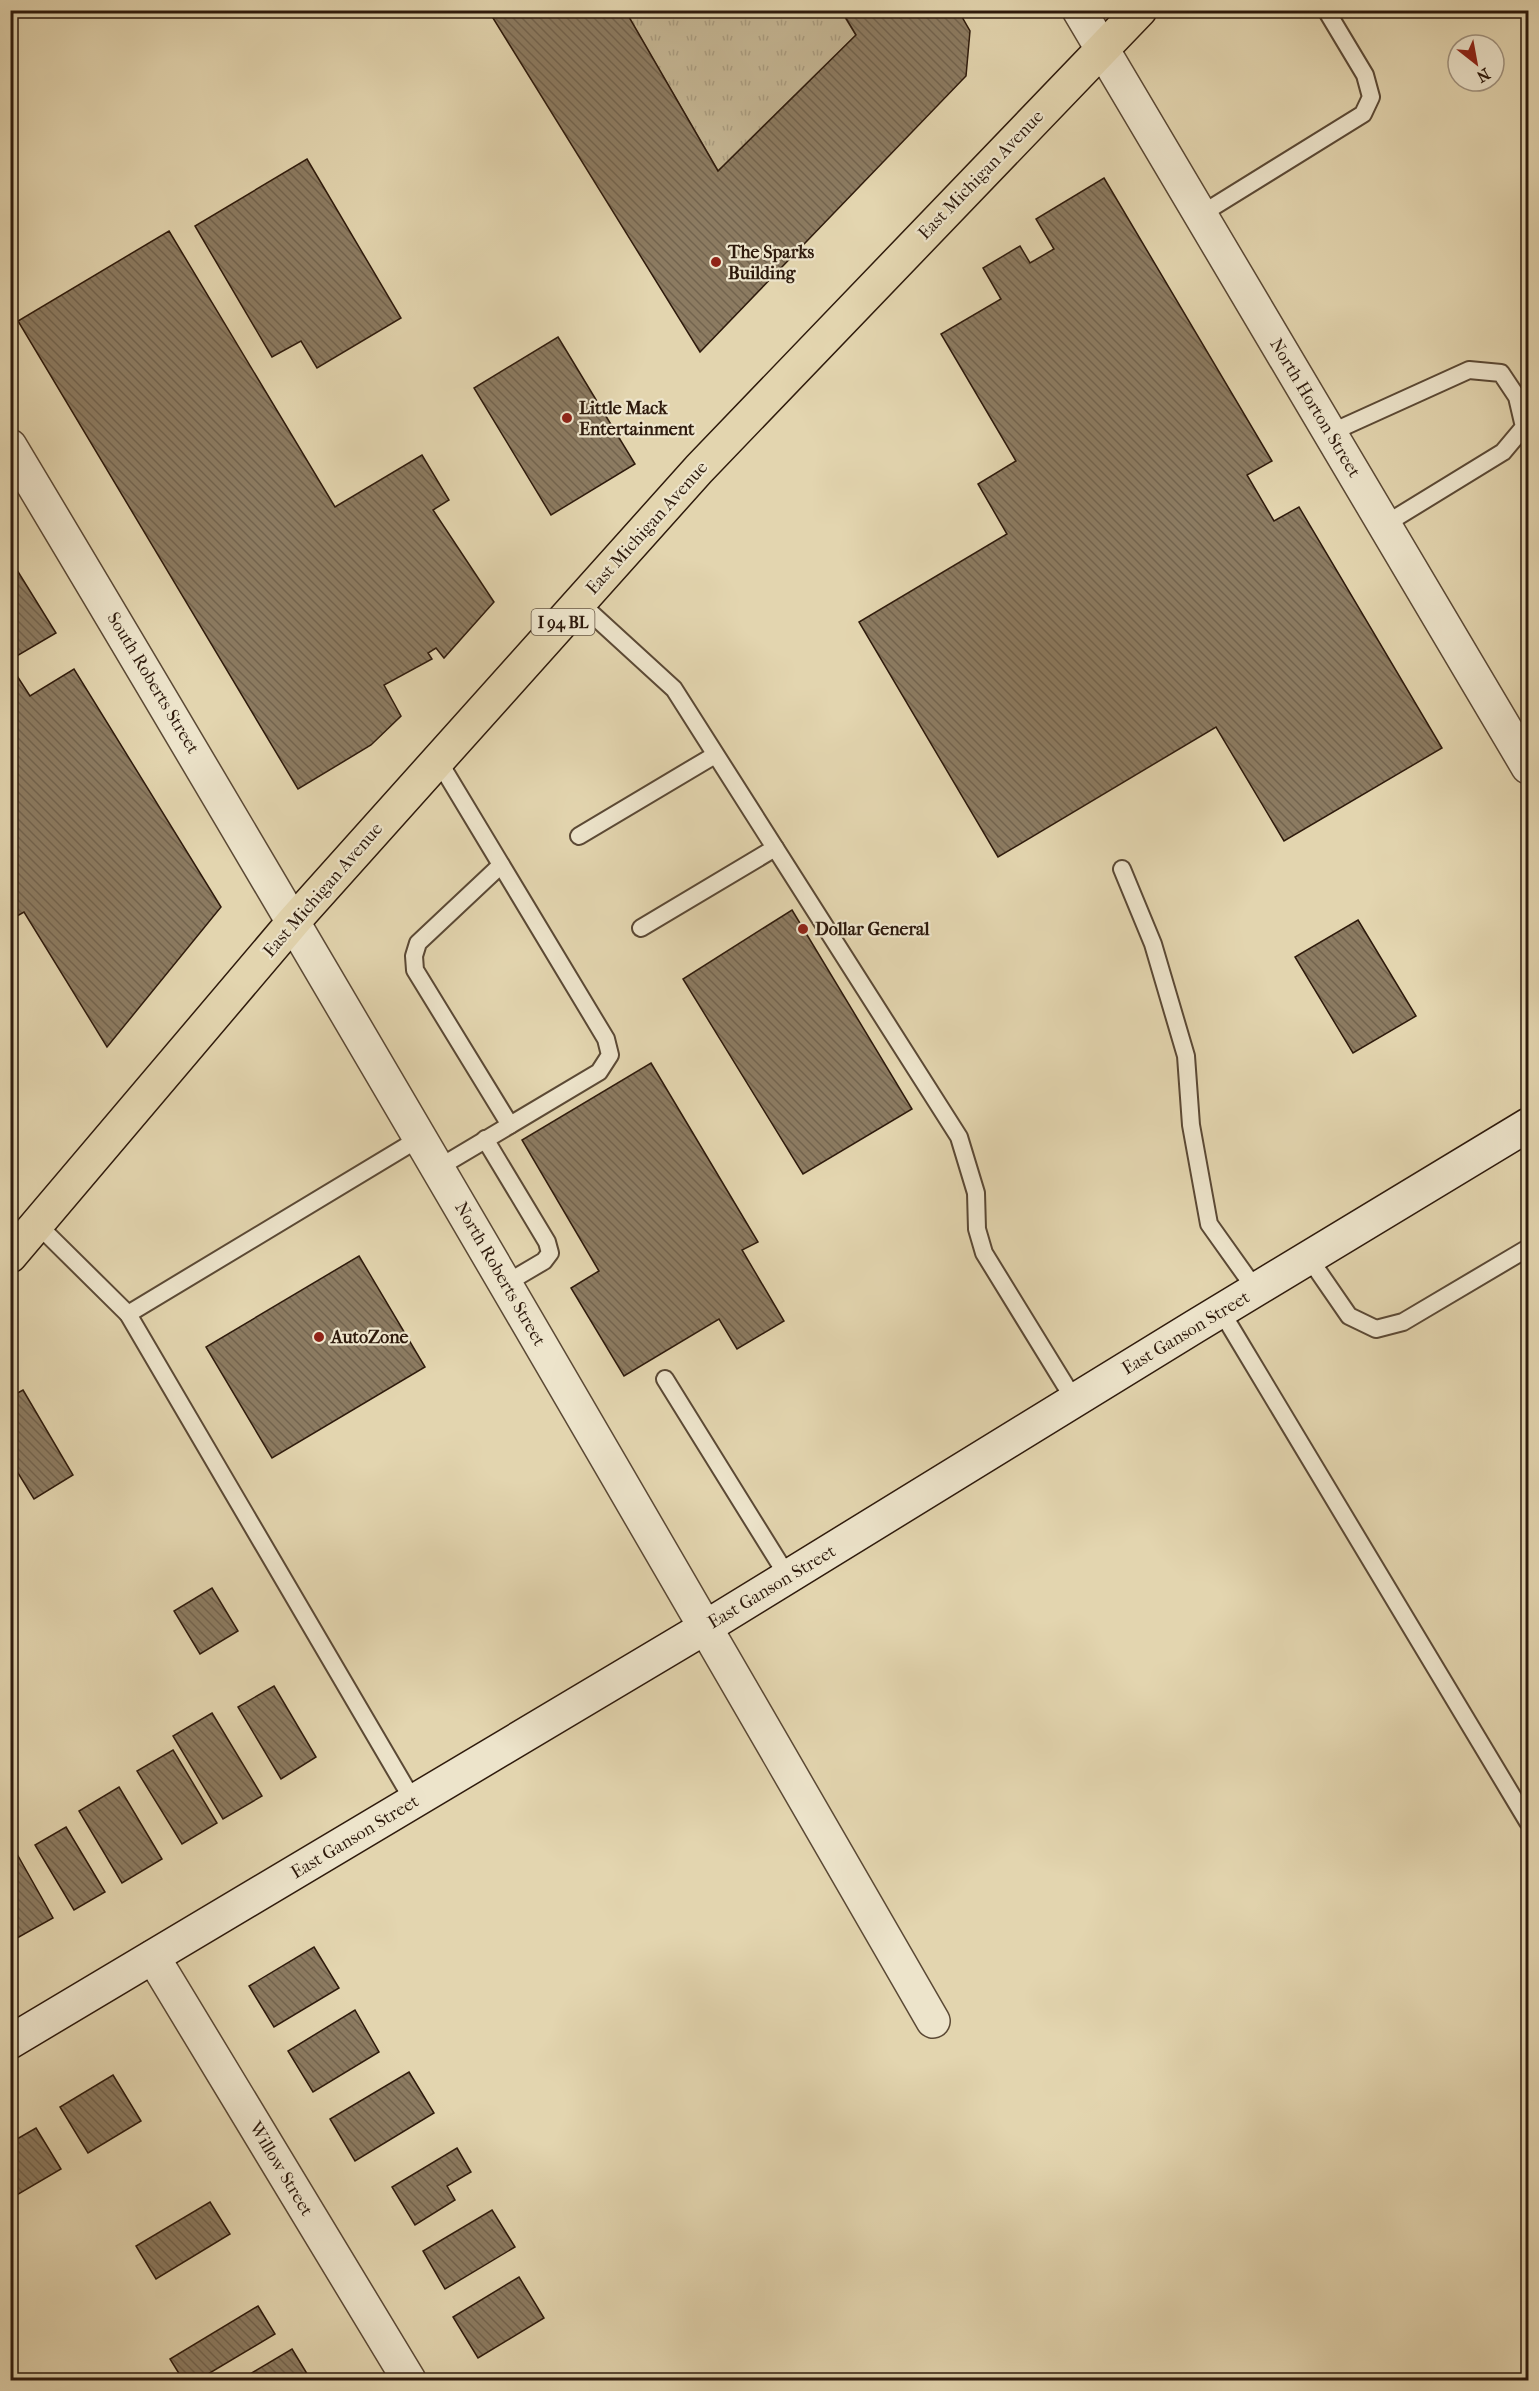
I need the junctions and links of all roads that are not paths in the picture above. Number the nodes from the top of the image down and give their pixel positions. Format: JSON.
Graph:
{"nodes":[{"id":1,"x":1078,"y":10,"type":"edge"},
{"id":2,"x":1140,"y":10,"type":"edge"},
{"id":3,"x":1326,"y":10,"type":"edge"},
{"id":4,"x":1102,"y":50,"type":"junction"},
{"id":5,"x":1200,"y":215,"type":"junction"},
{"id":6,"x":1330,"y":433,"type":"junction"},
{"id":7,"x":10,"y":446,"type":"edge"},
{"id":8,"x":1384,"y":525,"type":"junction"},
{"id":9,"x":580,"y":603,"type":"junction"},
{"id":10,"x":715,"y":754,"type":"junction"},
{"id":11,"x":438,"y":760,"type":"junction"},
{"id":12,"x":1528,"y":767,"type":"edge"},
{"id":13,"x":579,"y":836,"type":"dead end"},
{"id":14,"x":775,"y":848,"type":"junction"},
{"id":15,"x":501,"y":865,"type":"junction"},
{"id":16,"x":1122,"y":869,"type":"dead end"},
{"id":17,"x":294,"y":921,"type":"junction"},
{"id":18,"x":641,"y":928,"type":"dead end"},
{"id":19,"x":510,"y":1125,"type":"junction"},
{"id":20,"x":1528,"y":1125,"type":"edge"},
{"id":21,"x":420,"y":1138,"type":"junction"},
{"id":22,"x":485,"y":1139,"type":"junction"},
{"id":23,"x":438,"y":1168,"type":"junction"},
{"id":24,"x":37,"y":1224,"type":"junction"},
{"id":25,"x":1528,"y":1248,"type":"edge"},
{"id":26,"x":10,"y":1256,"type":"edge"},
{"id":27,"x":1309,"y":1258,"type":"junction"},
{"id":28,"x":505,"y":1284,"type":"junction"},
{"id":29,"x":1256,"y":1290,"type":"junction"},
{"id":30,"x":1221,"y":1311,"type":"junction"},
{"id":31,"x":128,"y":1314,"type":"junction"},
{"id":32,"x":664,"y":1379,"type":"dead end"},
{"id":33,"x":1075,"y":1401,"type":"junction"},
{"id":34,"x":788,"y":1577,"type":"junction"},
{"id":35,"x":706,"y":1627,"type":"junction"},
{"id":36,"x":414,"y":1802,"type":"junction"},
{"id":37,"x":1528,"y":1822,"type":"edge"},
{"id":38,"x":153,"y":1957,"type":"junction"},
{"id":39,"x":933,"y":2021,"type":"dead end"},
{"id":40,"x":10,"y":2042,"type":"edge"},
{"id":41,"x":409,"y":2380,"type":"edge"}],
"edges":[{"from":1,"to":4,"type":"street","name":"North Horton Street"},
{"from":2,"to":4,"type":"main road","name":"East Michigan Avenue","number":"I 94 BL"},
{"from":3,"to":5,"type":"lane"},
{"from":4,"to":5,"type":"street","name":"North Horton Street"},
{"from":4,"to":9,"type":"main road","name":"East Michigan Avenue","number":"I 94 BL"},
{"from":5,"to":6,"type":"street","name":"North Horton Street"},
{"from":6,"to":8,"type":"street","name":"North Horton Street"},
{"from":6,"to":8,"type":"lane"},
{"from":7,"to":17,"type":"street","name":"South Roberts Street"},
{"from":8,"to":12,"type":"street","name":"North Horton Street"},
{"from":9,"to":10,"type":"lane"},
{"from":9,"to":11,"type":"main road","name":"East Michigan Avenue","number":"I 94 BL"},
{"from":10,"to":13,"type":"lane"},
{"from":10,"to":14,"type":"lane"},
{"from":11,"to":15,"type":"lane"},
{"from":11,"to":17,"type":"main road","name":"East Michigan Avenue","number":"I 94 BL"},
{"from":14,"to":18,"type":"lane"},
{"from":14,"to":33,"type":"lane"},
{"from":15,"to":19,"type":"lane"},
{"from":15,"to":19,"type":"lane"},
{"from":16,"to":29,"type":"lane"},
{"from":17,"to":21,"type":"street","name":"North Roberts Street"},
{"from":17,"to":24,"type":"main road","name":"East Michigan Avenue","number":"I 94 BL"},
{"from":19,"to":22,"type":"lane"},
{"from":20,"to":27,"type":"street","name":"East Ganson Street"},
{"from":21,"to":23,"type":"street","name":"North Roberts Street"},
{"from":21,"to":31,"type":"lane"},
{"from":22,"to":23,"type":"lane"},
{"from":22,"to":28,"type":"lane"},
{"from":23,"to":28,"type":"street","name":"North Roberts Street"},
{"from":24,"to":26,"type":"main road","name":"East Michigan Avenue","number":"I 94 BL"},
{"from":24,"to":31,"type":"lane"},
{"from":25,"to":27,"type":"lane"},
{"from":27,"to":29,"type":"street","name":"East Ganson Street"},
{"from":28,"to":35,"type":"street","name":"North Roberts Street"},
{"from":29,"to":30,"type":"street","name":"East Ganson Street"},
{"from":30,"to":33,"type":"street","name":"East Ganson Street"},
{"from":30,"to":37,"type":"lane"},
{"from":31,"to":36,"type":"lane"},
{"from":32,"to":34,"type":"lane"},
{"from":33,"to":34,"type":"street","name":"East Ganson Street"},
{"from":34,"to":35,"type":"street","name":"East Ganson Street"},
{"from":35,"to":36,"type":"street","name":"East Ganson Street"},
{"from":35,"to":39,"type":"street","name":"North Roberts Street"},
{"from":36,"to":38,"type":"street","name":"East Ganson Street"},
{"from":38,"to":40,"type":"street","name":"East Ganson Street"},
{"from":38,"to":41,"type":"street","name":"Willow Street"}]}
